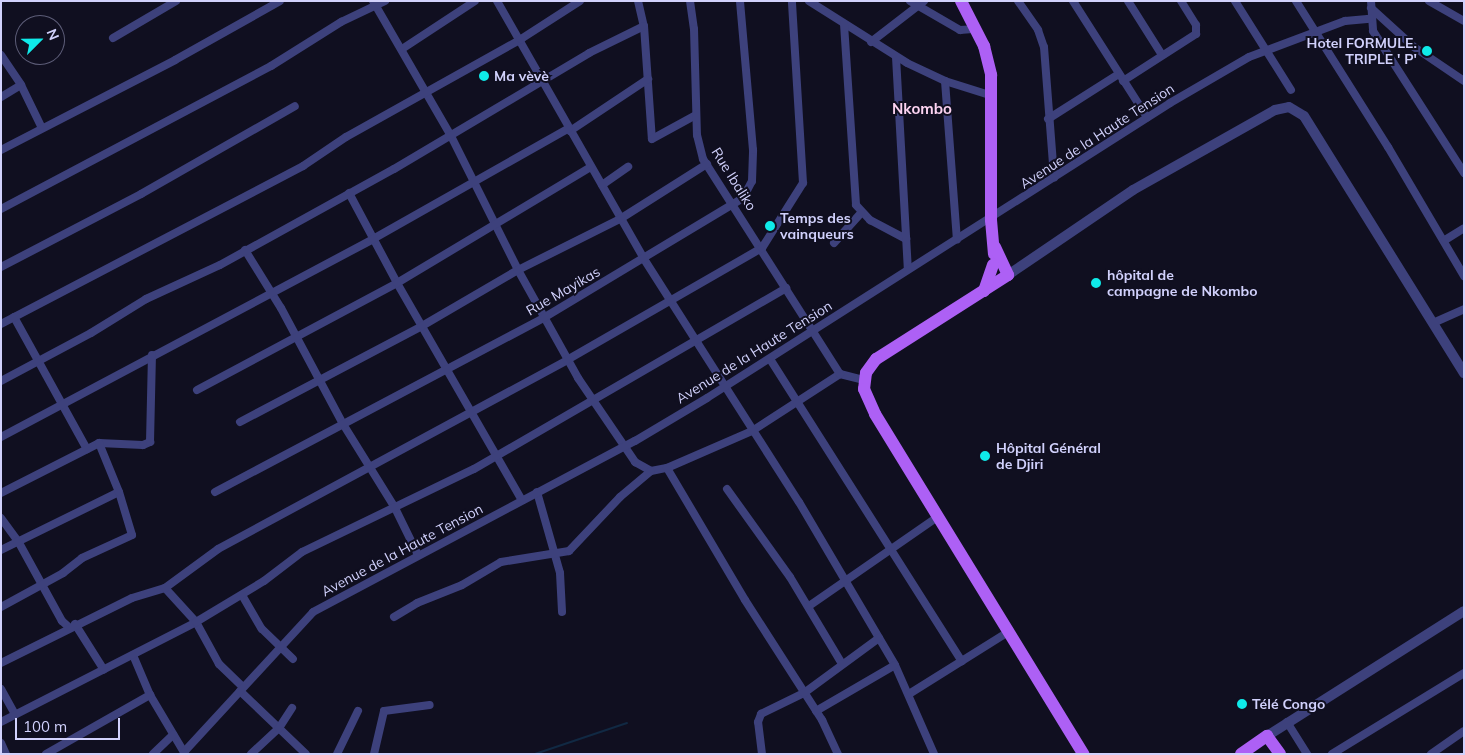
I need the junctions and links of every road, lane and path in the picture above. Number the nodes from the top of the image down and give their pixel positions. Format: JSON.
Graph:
{"nodes":[{"id":1,"x":176,"y":1,"type":"edge"},
{"id":2,"x":280,"y":1,"type":"edge"},
{"id":3,"x":385,"y":1,"type":"edge"},
{"id":4,"x":475,"y":1,"type":"edge"},
{"id":5,"x":497,"y":1,"type":"edge"},
{"id":6,"x":580,"y":1,"type":"edge"},
{"id":7,"x":638,"y":1,"type":"edge"},
{"id":8,"x":690,"y":1,"type":"edge"},
{"id":9,"x":740,"y":1,"type":"edge"},
{"id":10,"x":792,"y":1,"type":"edge"},
{"id":11,"x":809,"y":1,"type":"edge"},
{"id":12,"x":910,"y":1,"type":"edge"},
{"id":13,"x":924,"y":1,"type":"edge"},
{"id":14,"x":961,"y":1,"type":"edge"},
{"id":15,"x":1018,"y":1,"type":"edge"},
{"id":16,"x":1073,"y":1,"type":"edge"},
{"id":17,"x":1128,"y":1,"type":"edge"},
{"id":18,"x":1181,"y":1,"type":"edge"},
{"id":19,"x":1235,"y":1,"type":"edge"},
{"id":20,"x":1296,"y":1,"type":"edge"},
{"id":21,"x":1429,"y":1,"type":"edge"},
{"id":22,"x":375,"y":4,"type":"edge"},
{"id":23,"x":1371,"y":4,"type":"edge"},
{"id":24,"x":918,"y":6,"type":"junction"},
{"id":25,"x":1370,"y":20,"type":"junction"},
{"id":26,"x":1464,"y":21,"type":"edge"},
{"id":27,"x":844,"y":24,"type":"junction"},
{"id":28,"x":644,"y":26,"type":"junction"},
{"id":29,"x":976,"y":29,"type":"junction"},
{"id":30,"x":1315,"y":31,"type":"junction"},
{"id":31,"x":113,"y":38,"type":"dead end"},
{"id":32,"x":520,"y":39,"type":"junction"},
{"id":33,"x":871,"y":42,"type":"junction"},
{"id":34,"x":402,"y":49,"type":"junction"},
{"id":35,"x":1265,"y":50,"type":"junction"},
{"id":36,"x":1,"y":55,"type":"edge"},
{"id":37,"x":1162,"y":55,"type":"junction"},
{"id":38,"x":896,"y":57,"type":"junction"},
{"id":39,"x":1121,"y":77,"type":"junction"},
{"id":40,"x":648,"y":80,"type":"junction"},
{"id":41,"x":945,"y":81,"type":"junction"},
{"id":42,"x":1464,"y":81,"type":"edge"},
{"id":43,"x":545,"y":82,"type":"junction"},
{"id":44,"x":21,"y":85,"type":"junction"},
{"id":45,"x":426,"y":90,"type":"junction"},
{"id":46,"x":1291,"y":90,"type":"dead end"},
{"id":47,"x":993,"y":96,"type":"junction"},
{"id":48,"x":1,"y":97,"type":"edge"},
{"id":49,"x":295,"y":106,"type":"dead end"},
{"id":50,"x":696,"y":115,"type":"junction"},
{"id":51,"x":1147,"y":117,"type":"junction"},
{"id":52,"x":1048,"y":119,"type":"junction"},
{"id":53,"x":42,"y":128,"type":"junction"},
{"id":54,"x":570,"y":129,"type":"junction"},
{"id":55,"x":451,"y":136,"type":"junction"},
{"id":56,"x":1,"y":150,"type":"edge"},
{"id":57,"x":707,"y":164,"type":"junction"},
{"id":58,"x":628,"y":167,"type":"dead end"},
{"id":59,"x":590,"y":168,"type":"junction"},
{"id":60,"x":1464,"y":173,"type":"edge"},
{"id":61,"x":1054,"y":178,"type":"junction"},
{"id":62,"x":473,"y":182,"type":"junction"},
{"id":63,"x":602,"y":185,"type":"junction"},
{"id":64,"x":349,"y":193,"type":"junction"},
{"id":65,"x":735,"y":204,"type":"junction"},
{"id":66,"x":1,"y":208,"type":"edge"},
{"id":67,"x":861,"y":213,"type":"junction"},
{"id":68,"x":620,"y":218,"type":"junction"},
{"id":69,"x":991,"y":220,"type":"junction"},
{"id":70,"x":496,"y":225,"type":"junction"},
{"id":71,"x":1464,"y":228,"type":"edge"},
{"id":72,"x":373,"y":239,"type":"junction"},
{"id":73,"x":906,"y":239,"type":"junction"},
{"id":74,"x":957,"y":240,"type":"junction"},
{"id":75,"x":1445,"y":240,"type":"junction"},
{"id":76,"x":834,"y":244,"type":"dead end"},
{"id":77,"x":762,"y":248,"type":"junction"},
{"id":78,"x":245,"y":250,"type":"junction"},
{"id":79,"x":644,"y":259,"type":"junction"},
{"id":80,"x":998,"y":264,"type":"junction"},
{"id":81,"x":1,"y":267,"type":"edge"},
{"id":82,"x":908,"y":269,"type":"junction"},
{"id":83,"x":518,"y":270,"type":"junction"},
{"id":84,"x":1009,"y":275,"type":"junction"},
{"id":85,"x":1464,"y":276,"type":"edge"},
{"id":86,"x":397,"y":283,"type":"junction"},
{"id":87,"x":786,"y":288,"type":"junction"},
{"id":88,"x":984,"y":291,"type":"junction"},
{"id":89,"x":269,"y":292,"type":"junction"},
{"id":90,"x":668,"y":300,"type":"junction"},
{"id":91,"x":1464,"y":309,"type":"edge"},
{"id":92,"x":14,"y":317,"type":"junction"},
{"id":93,"x":545,"y":317,"type":"junction"},
{"id":94,"x":1433,"y":323,"type":"junction"},
{"id":95,"x":1,"y":324,"type":"edge"},
{"id":96,"x":422,"y":326,"type":"junction"},
{"id":97,"x":813,"y":330,"type":"junction"},
{"id":98,"x":295,"y":337,"type":"junction"},
{"id":99,"x":696,"y":342,"type":"junction"},
{"id":100,"x":152,"y":355,"type":"junction"},
{"id":101,"x":770,"y":359,"type":"junction"},
{"id":102,"x":568,"y":360,"type":"junction"},
{"id":103,"x":39,"y":361,"type":"junction"},
{"id":104,"x":446,"y":368,"type":"junction"},
{"id":105,"x":1464,"y":373,"type":"edge"},
{"id":106,"x":840,"y":374,"type":"junction"},
{"id":107,"x":318,"y":380,"type":"junction"},
{"id":108,"x":864,"y":380,"type":"junction"},
{"id":109,"x":1,"y":381,"type":"edge"},
{"id":110,"x":724,"y":388,"type":"junction"},
{"id":111,"x":197,"y":390,"type":"dead end"},
{"id":112,"x":592,"y":400,"type":"junction"},
{"id":113,"x":798,"y":400,"type":"junction"},
{"id":114,"x":60,"y":405,"type":"junction"},
{"id":115,"x":471,"y":412,"type":"junction"},
{"id":116,"x":240,"y":422,"type":"dead end"},
{"id":117,"x":343,"y":424,"type":"junction"},
{"id":118,"x":752,"y":431,"type":"junction"},
{"id":119,"x":1,"y":436,"type":"edge"},
{"id":120,"x":98,"y":443,"type":"junction"},
{"id":121,"x":622,"y":447,"type":"junction"},
{"id":122,"x":87,"y":449,"type":"junction"},
{"id":123,"x":498,"y":456,"type":"junction"},
{"id":124,"x":666,"y":468,"type":"junction"},
{"id":125,"x":370,"y":469,"type":"junction"},
{"id":126,"x":651,"y":471,"type":"junction"},
{"id":127,"x":727,"y":489,"type":"dead end"},
{"id":128,"x":119,"y":492,"type":"junction"},
{"id":129,"x":216,"y":492,"type":"dead end"},
{"id":130,"x":537,"y":492,"type":"junction"},
{"id":131,"x":1,"y":493,"type":"edge"},
{"id":132,"x":522,"y":500,"type":"junction"},
{"id":133,"x":395,"y":508,"type":"junction"},
{"id":134,"x":940,"y":516,"type":"junction"},
{"id":135,"x":1,"y":518,"type":"edge"},
{"id":136,"x":18,"y":541,"type":"junction"},
{"id":137,"x":1,"y":550,"type":"edge"},
{"id":138,"x":890,"y":550,"type":"junction"},
{"id":139,"x":418,"y":555,"type":"junction"},
{"id":140,"x":555,"y":555,"type":"junction"},
{"id":141,"x":846,"y":582,"type":"junction"},
{"id":142,"x":43,"y":585,"type":"junction"},
{"id":143,"x":164,"y":588,"type":"junction"},
{"id":144,"x":242,"y":594,"type":"junction"},
{"id":145,"x":809,"y":606,"type":"junction"},
{"id":146,"x":1,"y":607,"type":"edge"},
{"id":147,"x":1464,"y":611,"type":"edge"},
{"id":148,"x":562,"y":612,"type":"dead end"},
{"id":149,"x":394,"y":617,"type":"dead end"},
{"id":150,"x":196,"y":622,"type":"junction"},
{"id":151,"x":72,"y":626,"type":"junction"},
{"id":152,"x":1010,"y":631,"type":"junction"},
{"id":153,"x":879,"y":638,"type":"junction"},
{"id":154,"x":278,"y":646,"type":"junction"},
{"id":155,"x":133,"y":655,"type":"junction"},
{"id":156,"x":293,"y":659,"type":"dead end"},
{"id":157,"x":962,"y":660,"type":"junction"},
{"id":158,"x":1,"y":663,"type":"edge"},
{"id":159,"x":842,"y":664,"type":"junction"},
{"id":160,"x":895,"y":665,"type":"junction"},
{"id":161,"x":104,"y":670,"type":"junction"},
{"id":162,"x":1464,"y":673,"type":"edge"},
{"id":163,"x":1,"y":689,"type":"edge"},
{"id":164,"x":241,"y":689,"type":"junction"},
{"id":165,"x":804,"y":692,"type":"junction"},
{"id":166,"x":908,"y":694,"type":"junction"},
{"id":167,"x":150,"y":695,"type":"junction"},
{"id":168,"x":430,"y":705,"type":"dead end"},
{"id":169,"x":292,"y":708,"type":"dead end"},
{"id":170,"x":358,"y":711,"type":"dead end"},
{"id":171,"x":816,"y":711,"type":"junction"},
{"id":172,"x":16,"y":714,"type":"junction"},
{"id":173,"x":1,"y":722,"type":"edge"},
{"id":174,"x":1287,"y":722,"type":"junction"},
{"id":175,"x":279,"y":728,"type":"junction"},
{"id":176,"x":1464,"y":731,"type":"edge"},
{"id":177,"x":173,"y":735,"type":"junction"},
{"id":178,"x":1267,"y":736,"type":"junction"},
{"id":179,"x":1,"y":743,"type":"edge"},
{"id":180,"x":184,"y":753,"type":"edge"},
{"id":181,"x":1433,"y":753,"type":"edge"},
{"id":182,"x":6,"y":754,"type":"edge"},
{"id":183,"x":46,"y":754,"type":"edge"},
{"id":184,"x":153,"y":754,"type":"edge"},
{"id":185,"x":251,"y":754,"type":"edge"},
{"id":186,"x":306,"y":754,"type":"edge"},
{"id":187,"x":337,"y":754,"type":"edge"},
{"id":188,"x":374,"y":754,"type":"edge"},
{"id":189,"x":762,"y":754,"type":"edge"},
{"id":190,"x":838,"y":754,"type":"edge"},
{"id":191,"x":934,"y":754,"type":"edge"},
{"id":192,"x":1084,"y":754,"type":"edge"},
{"id":193,"x":1241,"y":754,"type":"edge"},
{"id":194,"x":1280,"y":754,"type":"edge"},
{"id":195,"x":1307,"y":754,"type":"edge"},
{"id":196,"x":1332,"y":754,"type":"edge"}],
"edges":[{"from":1,"to":31,"type":"street"},
{"from":2,"to":53,"type":"street"},
{"from":3,"to":22,"type":"street"},
{"from":4,"to":34,"type":"street"},
{"from":5,"to":32,"type":"street"},
{"from":6,"to":32,"type":"street"},
{"from":7,"to":28,"type":"street"},
{"from":8,"to":50,"type":"street","name":"Rue Ibaliko"},
{"from":9,"to":65,"type":"street","name":"Rue Mayikas"},
{"from":10,"to":77,"type":"street"},
{"from":11,"to":27,"type":"street"},
{"from":12,"to":24,"type":"street"},
{"from":13,"to":24,"type":"street"},
{"from":14,"to":29,"type":"main road"},
{"from":15,"to":52,"type":"street"},
{"from":16,"to":39,"type":"street"},
{"from":17,"to":37,"type":"street"},
{"from":18,"to":37,"type":"street"},
{"from":19,"to":35,"type":"street"},
{"from":20,"to":30,"type":"street"},
{"from":21,"to":26,"type":"street"},
{"from":22,"to":34,"type":"street"},
{"from":22,"to":66,"type":"street"},
{"from":23,"to":25,"type":"street"},
{"from":23,"to":42,"type":"street"},
{"from":24,"to":29,"type":"street"},
{"from":24,"to":33,"type":"street"},
{"from":25,"to":30,"type":"street","name":"Avenue de la Haute Tension"},
{"from":25,"to":60,"type":"street"},
{"from":27,"to":33,"type":"street"},
{"from":27,"to":67,"type":"street"},
{"from":28,"to":40,"type":"street"},
{"from":28,"to":43,"type":"street"},
{"from":29,"to":47,"type":"main road"},
{"from":30,"to":35,"type":"street","name":"Avenue de la Haute Tension"},
{"from":30,"to":75,"type":"street"},
{"from":32,"to":43,"type":"street"},
{"from":32,"to":45,"type":"street"},
{"from":33,"to":38,"type":"street"},
{"from":34,"to":45,"type":"street"},
{"from":35,"to":46,"type":"street"},
{"from":35,"to":51,"type":"street","name":"Avenue de la Haute Tension"},
{"from":36,"to":44,"type":"street"},
{"from":37,"to":39,"type":"street"},
{"from":38,"to":41,"type":"street"},
{"from":38,"to":73,"type":"street"},
{"from":39,"to":51,"type":"street"},
{"from":39,"to":52,"type":"street"},
{"from":40,"to":50,"type":"street"},
{"from":40,"to":54,"type":"street"},
{"from":41,"to":47,"type":"street"},
{"from":41,"to":74,"type":"street"},
{"from":43,"to":54,"type":"street"},
{"from":43,"to":55,"type":"street"},
{"from":44,"to":48,"type":"street"},
{"from":44,"to":53,"type":"street"},
{"from":45,"to":55,"type":"street"},
{"from":45,"to":92,"type":"street"},
{"from":47,"to":69,"type":"main road"},
{"from":49,"to":81,"type":"street"},
{"from":50,"to":57,"type":"street","name":"Rue Ibaliko"},
{"from":51,"to":61,"type":"street","name":"Avenue de la Haute Tension"},
{"from":52,"to":61,"type":"street"},
{"from":53,"to":56,"type":"street"},
{"from":54,"to":59,"type":"street"},
{"from":54,"to":62,"type":"street"},
{"from":55,"to":62,"type":"street"},
{"from":55,"to":64,"type":"street"},
{"from":57,"to":65,"type":"street","name":"Rue Ibaliko"},
{"from":57,"to":68,"type":"street"},
{"from":58,"to":63,"type":"street"},
{"from":59,"to":63,"type":"street"},
{"from":59,"to":70,"type":"street"},
{"from":61,"to":69,"type":"street","name":"Avenue de la Haute Tension"},
{"from":62,"to":70,"type":"street"},
{"from":62,"to":72,"type":"street"},
{"from":63,"to":68,"type":"street"},
{"from":64,"to":72,"type":"street"},
{"from":64,"to":78,"type":"street"},
{"from":65,"to":77,"type":"street","name":"Rue Ibaliko"},
{"from":65,"to":79,"type":"street","name":"Rue Mayikas"},
{"from":67,"to":73,"type":"street"},
{"from":67,"to":76,"type":"street"},
{"from":68,"to":79,"type":"street"},
{"from":68,"to":83,"type":"street"},
{"from":69,"to":74,"type":"street","name":"Avenue de la Haute Tension"},
{"from":69,"to":80,"type":"main road"},
{"from":70,"to":83,"type":"street"},
{"from":70,"to":86,"type":"street"},
{"from":71,"to":75,"type":"street"},
{"from":72,"to":86,"type":"street"},
{"from":72,"to":89,"type":"street"},
{"from":73,"to":82,"type":"street"},
{"from":74,"to":82,"type":"street","name":"Avenue de la Haute Tension"},
{"from":75,"to":85,"type":"street"},
{"from":77,"to":87,"type":"street","name":"Rue Ibaliko"},
{"from":77,"to":90,"type":"street"},
{"from":78,"to":89,"type":"street"},
{"from":78,"to":103,"type":"street"},
{"from":79,"to":90,"type":"street"},
{"from":79,"to":93,"type":"street","name":"Rue Mayikas"},
{"from":80,"to":84,"type":"main road"},
{"from":80,"to":84,"type":"main road"},
{"from":80,"to":88,"type":"main road"},
{"from":82,"to":97,"type":"street","name":"Avenue de la Haute Tension"},
{"from":83,"to":93,"type":"street"},
{"from":83,"to":96,"type":"street"},
{"from":84,"to":88,"type":"main road"},
{"from":84,"to":94,"type":"street"},
{"from":86,"to":96,"type":"street"},
{"from":86,"to":98,"type":"street"},
{"from":87,"to":97,"type":"street","name":"Rue Ibaliko"},
{"from":87,"to":99,"type":"street"},
{"from":88,"to":108,"type":"main road"},
{"from":89,"to":98,"type":"street"},
{"from":89,"to":100,"type":"street"},
{"from":90,"to":99,"type":"street"},
{"from":90,"to":102,"type":"street"},
{"from":91,"to":94,"type":"street"},
{"from":92,"to":95,"type":"street"},
{"from":92,"to":103,"type":"street"},
{"from":93,"to":102,"type":"street"},
{"from":93,"to":104,"type":"street","name":"Rue Mayikas"},
{"from":94,"to":105,"type":"street"},
{"from":96,"to":104,"type":"street"},
{"from":96,"to":107,"type":"street"},
{"from":97,"to":101,"type":"street","name":"Avenue de la Haute Tension"},
{"from":97,"to":106,"type":"street","name":"Rue Ibaliko"},
{"from":98,"to":107,"type":"street"},
{"from":98,"to":111,"type":"street"},
{"from":99,"to":110,"type":"street"},
{"from":99,"to":112,"type":"street"},
{"from":100,"to":114,"type":"street"},
{"from":100,"to":120,"type":"street"},
{"from":101,"to":110,"type":"street","name":"Avenue de la Haute Tension"},
{"from":101,"to":113,"type":"street"},
{"from":102,"to":112,"type":"street"},
{"from":102,"to":115,"type":"street"},
{"from":103,"to":109,"type":"street"},
{"from":103,"to":114,"type":"street"},
{"from":104,"to":115,"type":"street"},
{"from":104,"to":117,"type":"street","name":"Rue Mayikas"},
{"from":106,"to":108,"type":"street"},
{"from":106,"to":113,"type":"street"},
{"from":107,"to":116,"type":"street"},
{"from":107,"to":117,"type":"street"},
{"from":108,"to":134,"type":"main road"},
{"from":110,"to":118,"type":"street"},
{"from":110,"to":121,"type":"street","name":"Avenue de la Haute Tension"},
{"from":112,"to":121,"type":"street"},
{"from":112,"to":123,"type":"street"},
{"from":113,"to":118,"type":"street"},
{"from":113,"to":138,"type":"street"},
{"from":114,"to":119,"type":"street"},
{"from":114,"to":122,"type":"street"},
{"from":115,"to":123,"type":"street"},
{"from":115,"to":125,"type":"street"},
{"from":117,"to":125,"type":"street"},
{"from":117,"to":129,"type":"street","name":"Rue Mayikas"},
{"from":118,"to":124,"type":"street"},
{"from":118,"to":141,"type":"street"},
{"from":120,"to":122,"type":"street"},
{"from":120,"to":128,"type":"street"},
{"from":121,"to":126,"type":"street"},
{"from":121,"to":130,"type":"street","name":"Avenue de la Haute Tension"},
{"from":122,"to":131,"type":"street"},
{"from":123,"to":132,"type":"street"},
{"from":123,"to":133,"type":"street"},
{"from":124,"to":126,"type":"street"},
{"from":124,"to":165,"type":"street"},
{"from":125,"to":133,"type":"street"},
{"from":125,"to":143,"type":"street"},
{"from":126,"to":140,"type":"street"},
{"from":127,"to":145,"type":"street"},
{"from":128,"to":136,"type":"street"},
{"from":128,"to":142,"type":"street"},
{"from":130,"to":132,"type":"street","name":"Avenue de la Haute Tension"},
{"from":130,"to":140,"type":"street"},
{"from":132,"to":139,"type":"street","name":"Avenue de la Haute Tension"},
{"from":133,"to":139,"type":"street"},
{"from":133,"to":144,"type":"street"},
{"from":134,"to":138,"type":"street"},
{"from":134,"to":152,"type":"main road"},
{"from":135,"to":136,"type":"street"},
{"from":136,"to":137,"type":"street"},
{"from":136,"to":142,"type":"street"},
{"from":138,"to":141,"type":"street"},
{"from":138,"to":157,"type":"street"},
{"from":139,"to":154,"type":"street","name":"Avenue de la Haute Tension"},
{"from":140,"to":148,"type":"street"},
{"from":140,"to":149,"type":"street"},
{"from":141,"to":145,"type":"street"},
{"from":141,"to":153,"type":"street"},
{"from":142,"to":146,"type":"street"},
{"from":142,"to":151,"type":"street"},
{"from":143,"to":150,"type":"street"},
{"from":143,"to":151,"type":"street"},
{"from":144,"to":150,"type":"street"},
{"from":144,"to":154,"type":"street"},
{"from":145,"to":159,"type":"street"},
{"from":147,"to":174,"type":"street"},
{"from":150,"to":155,"type":"street"},
{"from":150,"to":164,"type":"street"},
{"from":151,"to":158,"type":"street"},
{"from":151,"to":161,"type":"street"},
{"from":152,"to":157,"type":"street"},
{"from":152,"to":192,"type":"main road"},
{"from":153,"to":159,"type":"street"},
{"from":153,"to":160,"type":"street"},
{"from":154,"to":156,"type":"street"},
{"from":154,"to":164,"type":"street","name":"Avenue de la Haute Tension"},
{"from":155,"to":161,"type":"street"},
{"from":155,"to":167,"type":"street"},
{"from":157,"to":166,"type":"street"},
{"from":159,"to":165,"type":"street"},
{"from":160,"to":166,"type":"street"},
{"from":160,"to":171,"type":"street"},
{"from":161,"to":172,"type":"street"},
{"from":162,"to":196,"type":"street"},
{"from":163,"to":172,"type":"street"},
{"from":164,"to":175,"type":"street"},
{"from":164,"to":180,"type":"street","name":"Avenue de la Haute Tension"},
{"from":165,"to":171,"type":"street"},
{"from":165,"to":189,"type":"street"},
{"from":166,"to":191,"type":"street"},
{"from":167,"to":177,"type":"street"},
{"from":167,"to":183,"type":"street"},
{"from":168,"to":188,"type":"street"},
{"from":169,"to":175,"type":"street"},
{"from":170,"to":187,"type":"street"},
{"from":171,"to":190,"type":"street"},
{"from":172,"to":173,"type":"street"},
{"from":174,"to":178,"type":"street"},
{"from":174,"to":195,"type":"street"},
{"from":175,"to":185,"type":"street"},
{"from":175,"to":186,"type":"street"},
{"from":176,"to":181,"type":"street"},
{"from":177,"to":180,"type":"street"},
{"from":177,"to":184,"type":"street"},
{"from":178,"to":193,"type":"main road"},
{"from":178,"to":194,"type":"main road"},
{"from":179,"to":182,"type":"street"}]}
